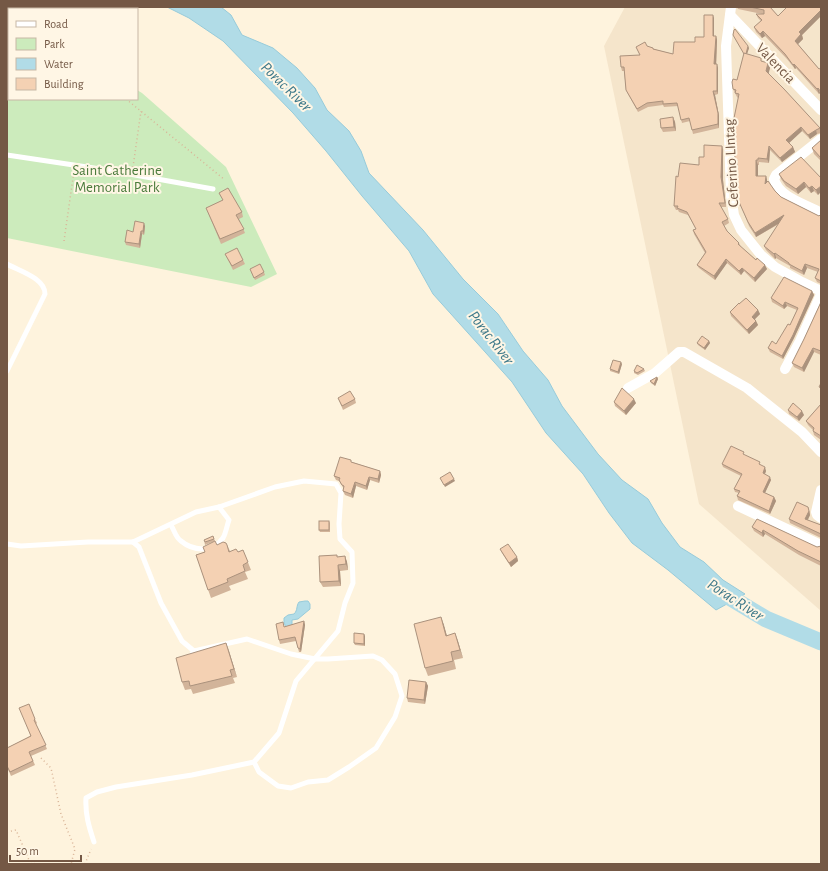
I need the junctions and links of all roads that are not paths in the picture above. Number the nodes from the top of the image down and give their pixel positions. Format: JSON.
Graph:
{"nodes":[{"id":1,"x":731,"y":11,"type":"edge"},
{"id":2,"x":821,"y":110,"type":"edge"},
{"id":3,"x":821,"y":139,"type":"edge"},
{"id":4,"x":7,"y":155,"type":"edge"},
{"id":5,"x":213,"y":189,"type":"dead end"},
{"id":6,"x":821,"y":213,"type":"edge"},
{"id":7,"x":7,"y":264,"type":"edge"},
{"id":8,"x":821,"y":293,"type":"edge"},
{"id":9,"x":785,"y":369,"type":"dead end"},
{"id":10,"x":7,"y":371,"type":"edge"},
{"id":11,"x":628,"y":388,"type":"dead end"},
{"id":12,"x":821,"y":452,"type":"edge"},
{"id":13,"x":821,"y":490,"type":"edge"},
{"id":14,"x":738,"y":506,"type":"dead end"},
{"id":15,"x":219,"y":507,"type":"junction"},
{"id":16,"x":821,"y":518,"type":"edge"},
{"id":17,"x":171,"y":525,"type":"junction"},
{"id":18,"x":132,"y":542,"type":"junction"},
{"id":19,"x":7,"y":544,"type":"edge"},
{"id":20,"x":821,"y":545,"type":"edge"},
{"id":21,"x":194,"y":651,"type":"junction"},
{"id":22,"x":190,"y":656,"type":"edge"},
{"id":23,"x":315,"y":659,"type":"junction"},
{"id":24,"x":254,"y":762,"type":"junction"},
{"id":25,"x":94,"y":842,"type":"road end"}],
"edges":[{"from":1,"to":2,"type":"street","name":"Valencia"},
{"from":1,"to":8,"type":"street","name":"Ceferino LIntag"},
{"from":3,"to":6,"type":"street"},
{"from":4,"to":5,"type":"lane"},
{"from":7,"to":10,"type":"lane"},
{"from":8,"to":9,"type":"street"},
{"from":11,"to":12,"type":"street"},
{"from":13,"to":16,"type":"street"},
{"from":14,"to":20,"type":"street"},
{"from":15,"to":17,"type":"lane"},
{"from":15,"to":17,"type":"lane"},
{"from":15,"to":23,"type":"lane"},
{"from":17,"to":18,"type":"lane"},
{"from":18,"to":19,"type":"lane"},
{"from":18,"to":21,"type":"lane"},
{"from":21,"to":22,"type":"lane"},
{"from":21,"to":23,"type":"lane"},
{"from":23,"to":24,"type":"lane"},
{"from":23,"to":24,"type":"lane"},
{"from":24,"to":25,"type":"lane"}]}
